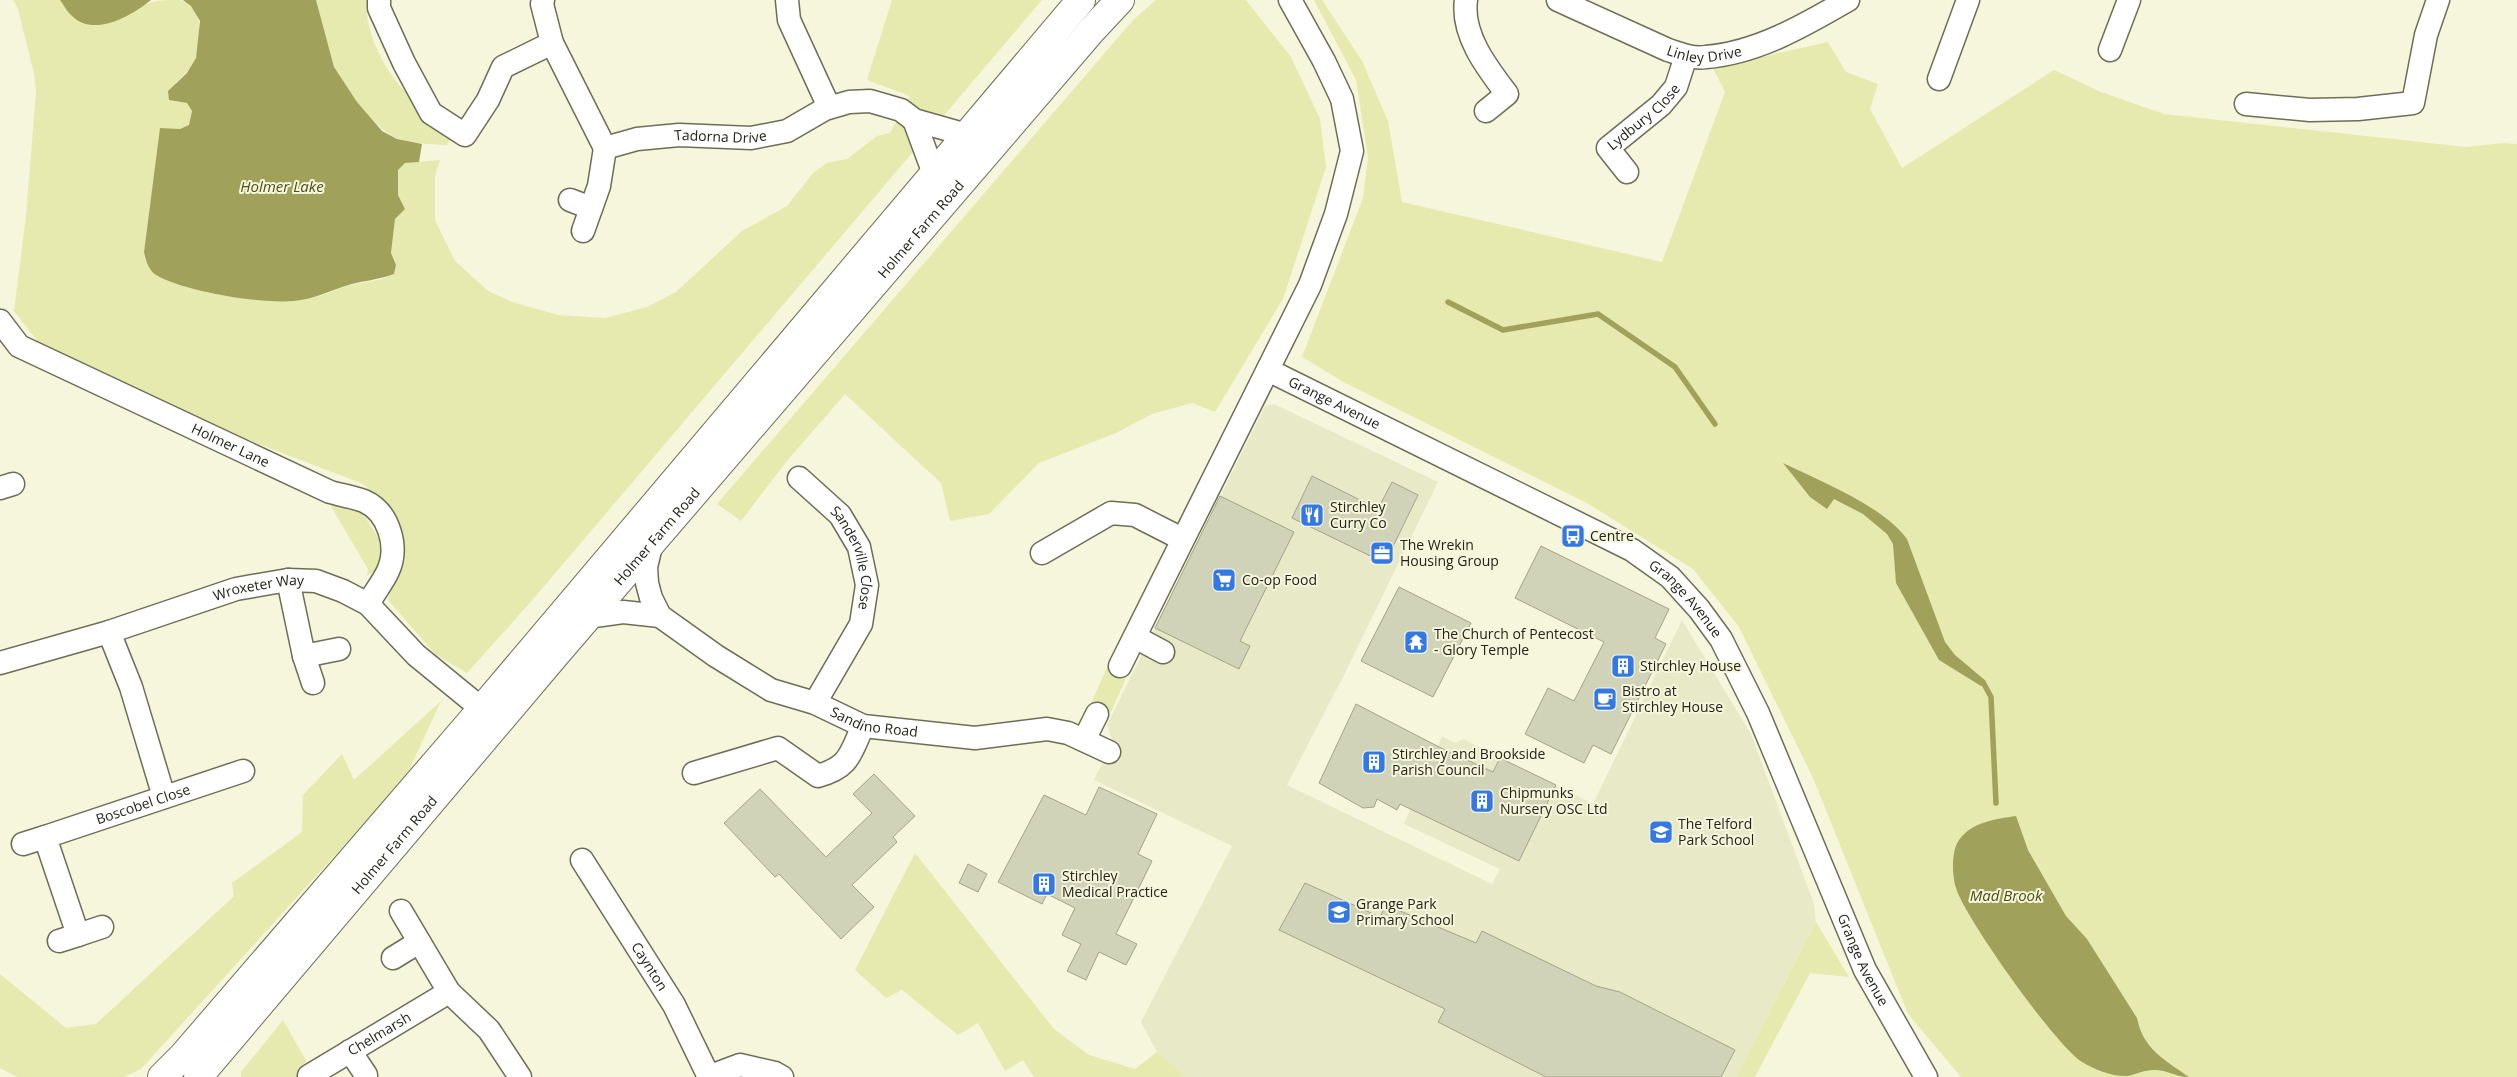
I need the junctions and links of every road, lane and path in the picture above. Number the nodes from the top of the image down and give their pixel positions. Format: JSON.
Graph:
{"nodes":[{"id":1,"x":379,"y":0,"type":"edge"},
{"id":2,"x":543,"y":0,"type":"edge"},
{"id":3,"x":786,"y":0,"type":"edge"},
{"id":4,"x":1081,"y":0,"type":"edge"},
{"id":5,"x":1120,"y":0,"type":"edge"},
{"id":6,"x":1290,"y":0,"type":"edge"},
{"id":7,"x":1466,"y":0,"type":"edge"},
{"id":8,"x":1558,"y":0,"type":"edge"},
{"id":9,"x":1848,"y":0,"type":"edge"},
{"id":10,"x":1968,"y":0,"type":"edge"},
{"id":11,"x":2129,"y":0,"type":"edge"},
{"id":12,"x":2438,"y":0,"type":"edge"},
{"id":13,"x":552,"y":43,"type":"junction"},
{"id":14,"x":2110,"y":50,"type":"dead end"},
{"id":15,"x":1686,"y":56,"type":"junction"},
{"id":16,"x":1939,"y":79,"type":"dead end"},
{"id":17,"x":2246,"y":104,"type":"dead end"},
{"id":18,"x":829,"y":107,"type":"junction"},
{"id":19,"x":1486,"y":110,"type":"dead end"},
{"id":20,"x":914,"y":120,"type":"junction"},
{"id":21,"x":967,"y":135,"type":"junction"},
{"id":22,"x":605,"y":148,"type":"junction"},
{"id":23,"x":1627,"y":172,"type":"dead end"},
{"id":24,"x":934,"y":174,"type":"junction"},
{"id":25,"x":570,"y":200,"type":"dead end"},
{"id":26,"x":591,"y":208,"type":"junction"},
{"id":27,"x":583,"y":231,"type":"dead end"},
{"id":28,"x":0,"y":321,"type":"edge"},
{"id":29,"x":1268,"y":370,"type":"junction"},
{"id":30,"x":799,"y":478,"type":"dead end"},
{"id":31,"x":1182,"y":539,"type":"junction"},
{"id":32,"x":652,"y":542,"type":"junction"},
{"id":33,"x":1042,"y":554,"type":"dead end"},
{"id":34,"x":288,"y":580,"type":"junction"},
{"id":35,"x":368,"y":604,"type":"junction"},
{"id":36,"x":660,"y":616,"type":"junction"},
{"id":37,"x":587,"y":617,"type":"junction"},
{"id":38,"x":109,"y":632,"type":"junction"},
{"id":39,"x":1134,"y":637,"type":"junction"},
{"id":40,"x":339,"y":649,"type":"dead end"},
{"id":41,"x":1163,"y":652,"type":"dead end"},
{"id":42,"x":304,"y":656,"type":"junction"},
{"id":43,"x":0,"y":663,"type":"edge"},
{"id":44,"x":1120,"y":666,"type":"dead end"},
{"id":45,"x":313,"y":683,"type":"dead end"},
{"id":46,"x":815,"y":703,"type":"junction"},
{"id":47,"x":482,"y":709,"type":"junction"},
{"id":48,"x":1097,"y":714,"type":"dead end"},
{"id":49,"x":863,"y":726,"type":"junction"},
{"id":50,"x":1084,"y":740,"type":"junction"},
{"id":51,"x":1109,"y":752,"type":"dead end"},
{"id":52,"x":243,"y":771,"type":"dead end"},
{"id":53,"x":694,"y":773,"type":"dead end"},
{"id":54,"x":164,"y":797,"type":"junction"},
{"id":55,"x":45,"y":836,"type":"junction"},
{"id":56,"x":23,"y":844,"type":"dead end"},
{"id":57,"x":582,"y":860,"type":"dead end"},
{"id":58,"x":401,"y":911,"type":"dead end"},
{"id":59,"x":102,"y":927,"type":"dead end"},
{"id":60,"x":419,"y":942,"type":"junction"},
{"id":61,"x":393,"y":958,"type":"dead end"},
{"id":62,"x":449,"y":992,"type":"junction"},
{"id":63,"x":350,"y":1051,"type":"junction"},
{"id":64,"x":366,"y":1075,"type":"dead end"},
{"id":65,"x":309,"y":1076,"type":"dead end"},
{"id":66,"x":162,"y":1077,"type":"edge"},
{"id":67,"x":198,"y":1077,"type":"edge"},
{"id":68,"x":520,"y":1077,"type":"edge"},
{"id":69,"x":708,"y":1077,"type":"edge"},
{"id":70,"x":782,"y":1077,"type":"edge"},
{"id":71,"x":1926,"y":1077,"type":"edge"}],
"edges":[{"from":1,"to":13,"type":"street"},
{"from":2,"to":13,"type":"street"},
{"from":3,"to":18,"type":"street"},
{"from":4,"to":21,"type":"street","name":"Holmer Farm Road"},
{"from":5,"to":32,"type":"street","name":"Holmer Farm Road"},
{"from":6,"to":29,"type":"street"},
{"from":7,"to":19,"type":"street"},
{"from":8,"to":15,"type":"street","name":"Linley Drive"},
{"from":9,"to":15,"type":"street","name":"Linley Drive"},
{"from":10,"to":16,"type":"street"},
{"from":11,"to":14,"type":"street"},
{"from":12,"to":17,"type":"street"},
{"from":13,"to":22,"type":"street"},
{"from":15,"to":23,"type":"street","name":"Lydbury Close"},
{"from":18,"to":20,"type":"street","name":"Tadorna Drive"},
{"from":18,"to":22,"type":"street","name":"Tadorna Drive"},
{"from":20,"to":21,"type":"street","name":"Tadorna Drive"},
{"from":20,"to":24,"type":"street"},
{"from":21,"to":24,"type":"street","name":"Holmer Farm Road"},
{"from":22,"to":26,"type":"street"},
{"from":24,"to":47,"type":"street","name":"Holmer Farm Road"},
{"from":25,"to":26,"type":"street"},
{"from":26,"to":27,"type":"street"},
{"from":28,"to":35,"type":"street","name":"Holmer Lane"},
{"from":29,"to":31,"type":"street"},
{"from":29,"to":71,"type":"street","name":"Grange Avenue"},
{"from":30,"to":46,"type":"street","name":"Sanderville Close"},
{"from":31,"to":33,"type":"street"},
{"from":31,"to":39,"type":"street"},
{"from":32,"to":36,"type":"street"},
{"from":32,"to":37,"type":"street","name":"Holmer Farm Road"},
{"from":34,"to":35,"type":"street","name":"Wroxeter Way"},
{"from":34,"to":38,"type":"street","name":"Wroxeter Way"},
{"from":34,"to":42,"type":"street"},
{"from":35,"to":47,"type":"street","name":"Wroxeter Way"},
{"from":36,"to":37,"type":"street","name":"Sandino Road"},
{"from":36,"to":46,"type":"street","name":"Sandino Road"},
{"from":37,"to":67,"type":"street","name":"Holmer Farm Road"},
{"from":38,"to":43,"type":"street","name":"Wroxeter Way"},
{"from":38,"to":54,"type":"street"},
{"from":39,"to":41,"type":"street"},
{"from":39,"to":44,"type":"street"},
{"from":40,"to":42,"type":"street"},
{"from":42,"to":45,"type":"street"},
{"from":46,"to":49,"type":"street","name":"Sandino Road"},
{"from":47,"to":66,"type":"street","name":"Holmer Farm Road"},
{"from":48,"to":50,"type":"street"},
{"from":49,"to":50,"type":"street","name":"Sandino Road"},
{"from":49,"to":53,"type":"street"},
{"from":50,"to":51,"type":"street","name":"Sandino Road"},
{"from":52,"to":54,"type":"street","name":"Boscobel Close"},
{"from":54,"to":55,"type":"street","name":"Boscobel Close"},
{"from":55,"to":56,"type":"street","name":"Boscobel Close"},
{"from":55,"to":59,"type":"street"},
{"from":57,"to":69,"type":"street","name":"Caynton"},
{"from":58,"to":60,"type":"street"},
{"from":60,"to":61,"type":"street"},
{"from":60,"to":62,"type":"street"},
{"from":62,"to":63,"type":"street","name":"Chelmarsh"},
{"from":62,"to":68,"type":"street"},
{"from":63,"to":64,"type":"street"},
{"from":63,"to":65,"type":"street","name":"Chelmarsh"},
{"from":69,"to":70,"type":"street"}]}
